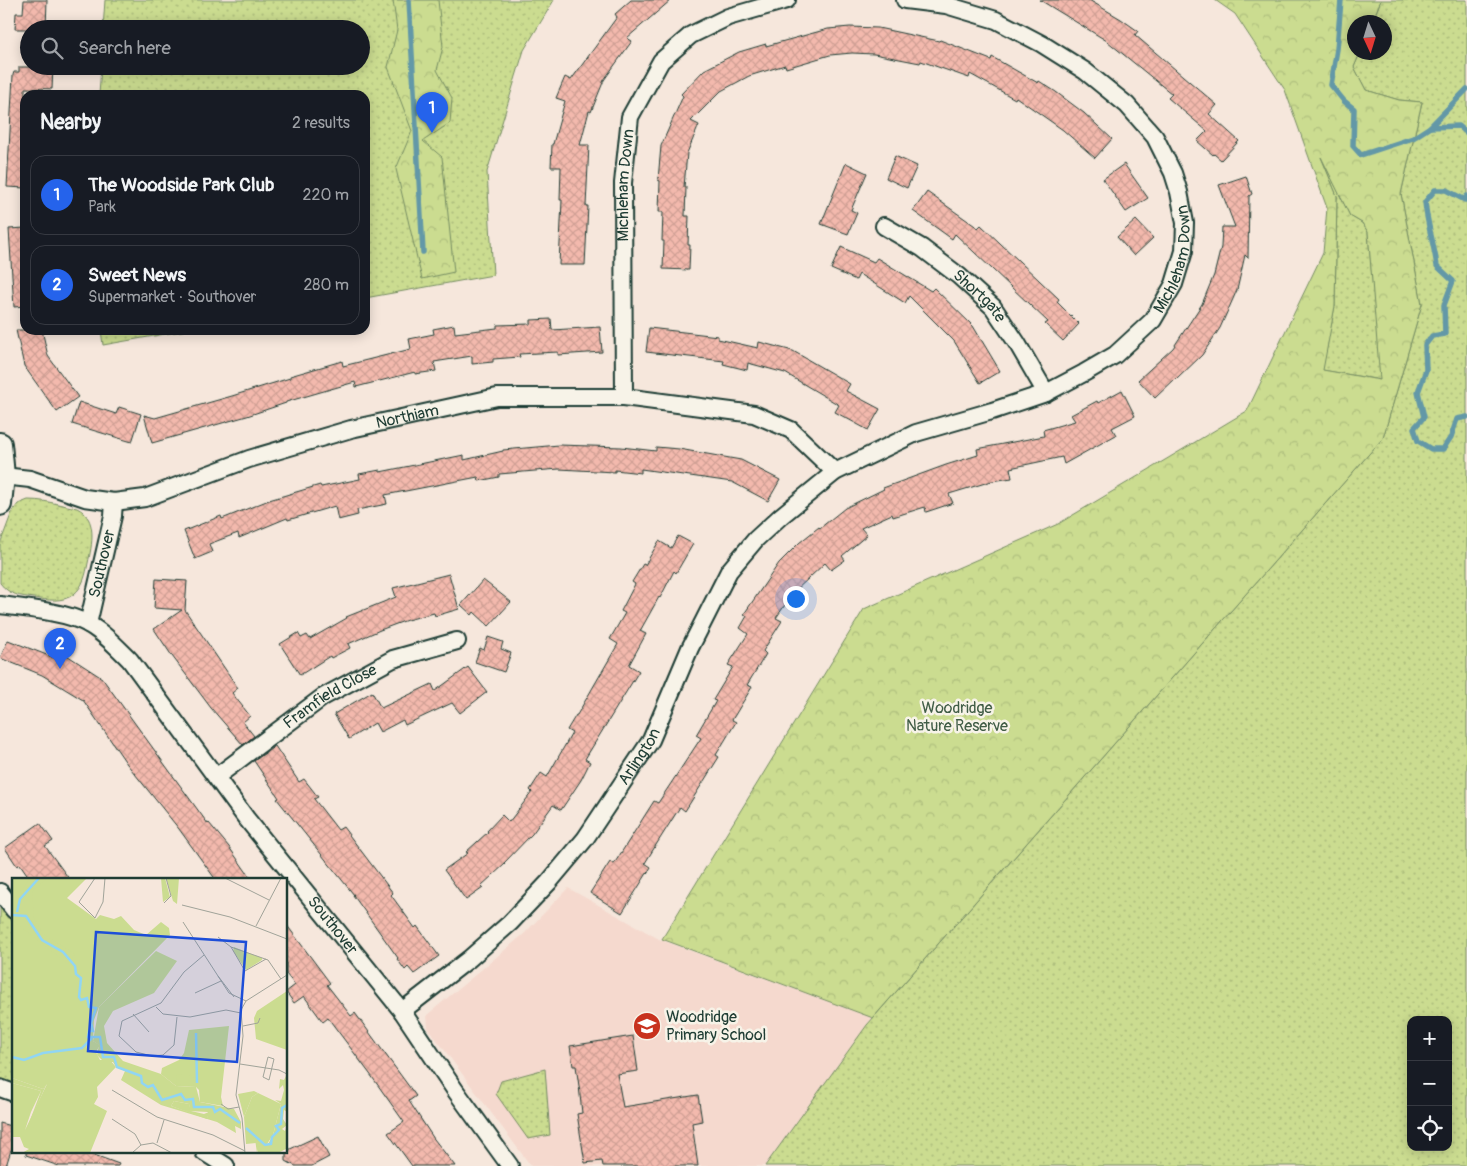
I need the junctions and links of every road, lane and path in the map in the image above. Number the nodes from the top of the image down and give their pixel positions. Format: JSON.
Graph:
{"nodes":[{"id":1,"x":786,"y":0,"type":"edge"},
{"id":2,"x":904,"y":0,"type":"edge"},
{"id":3,"x":884,"y":226,"type":"dead end"},
{"id":4,"x":1046,"y":393,"type":"junction"},
{"id":5,"x":624,"y":398,"type":"junction"},
{"id":6,"x":0,"y":444,"type":"edge"},
{"id":7,"x":835,"y":472,"type":"junction"},
{"id":8,"x":3,"y":476,"type":"junction"},
{"id":9,"x":114,"y":502,"type":"junction"},
{"id":10,"x":0,"y":504,"type":"edge"},
{"id":11,"x":0,"y":605,"type":"edge"},
{"id":12,"x":88,"y":624,"type":"junction"},
{"id":13,"x":457,"y":641,"type":"dead end"},
{"id":14,"x":216,"y":777,"type":"junction"},
{"id":15,"x":0,"y":892,"type":"edge"},
{"id":16,"x":12,"y":907,"type":"edge"},
{"id":17,"x":402,"y":1011,"type":"junction"},
{"id":18,"x":0,"y":1088,"type":"edge"},
{"id":19,"x":12,"y":1092,"type":"edge"},
{"id":20,"x":207,"y":1154,"type":"edge"},
{"id":21,"x":226,"y":1166,"type":"edge"},
{"id":22,"x":510,"y":1166,"type":"edge"}],
"edges":[{"from":1,"to":5,"type":"street","name":"Michleham Down"},
{"from":2,"to":4,"type":"street","name":"Michleham Down"},
{"from":3,"to":4,"type":"street","name":"Shortgate"},
{"from":4,"to":7,"type":"street","name":"Michleham Down"},
{"from":5,"to":7,"type":"street","name":"Northiam"},
{"from":5,"to":9,"type":"street","name":"Northiam"},
{"from":6,"to":8,"type":"street"},
{"from":7,"to":17,"type":"street","name":"Arlington"},
{"from":8,"to":9,"type":"street","name":"Northiam"},
{"from":8,"to":10,"type":"street"},
{"from":9,"to":12,"type":"street","name":"Southover"},
{"from":11,"to":12,"type":"street","name":"Southover"},
{"from":12,"to":14,"type":"street","name":"Southover"},
{"from":13,"to":14,"type":"street","name":"Framfield Close"},
{"from":14,"to":17,"type":"street","name":"Southover"},
{"from":15,"to":16,"type":"street"},
{"from":17,"to":22,"type":"street","name":"Southover"},
{"from":18,"to":19,"type":"street"},
{"from":20,"to":21,"type":"street"}]}
